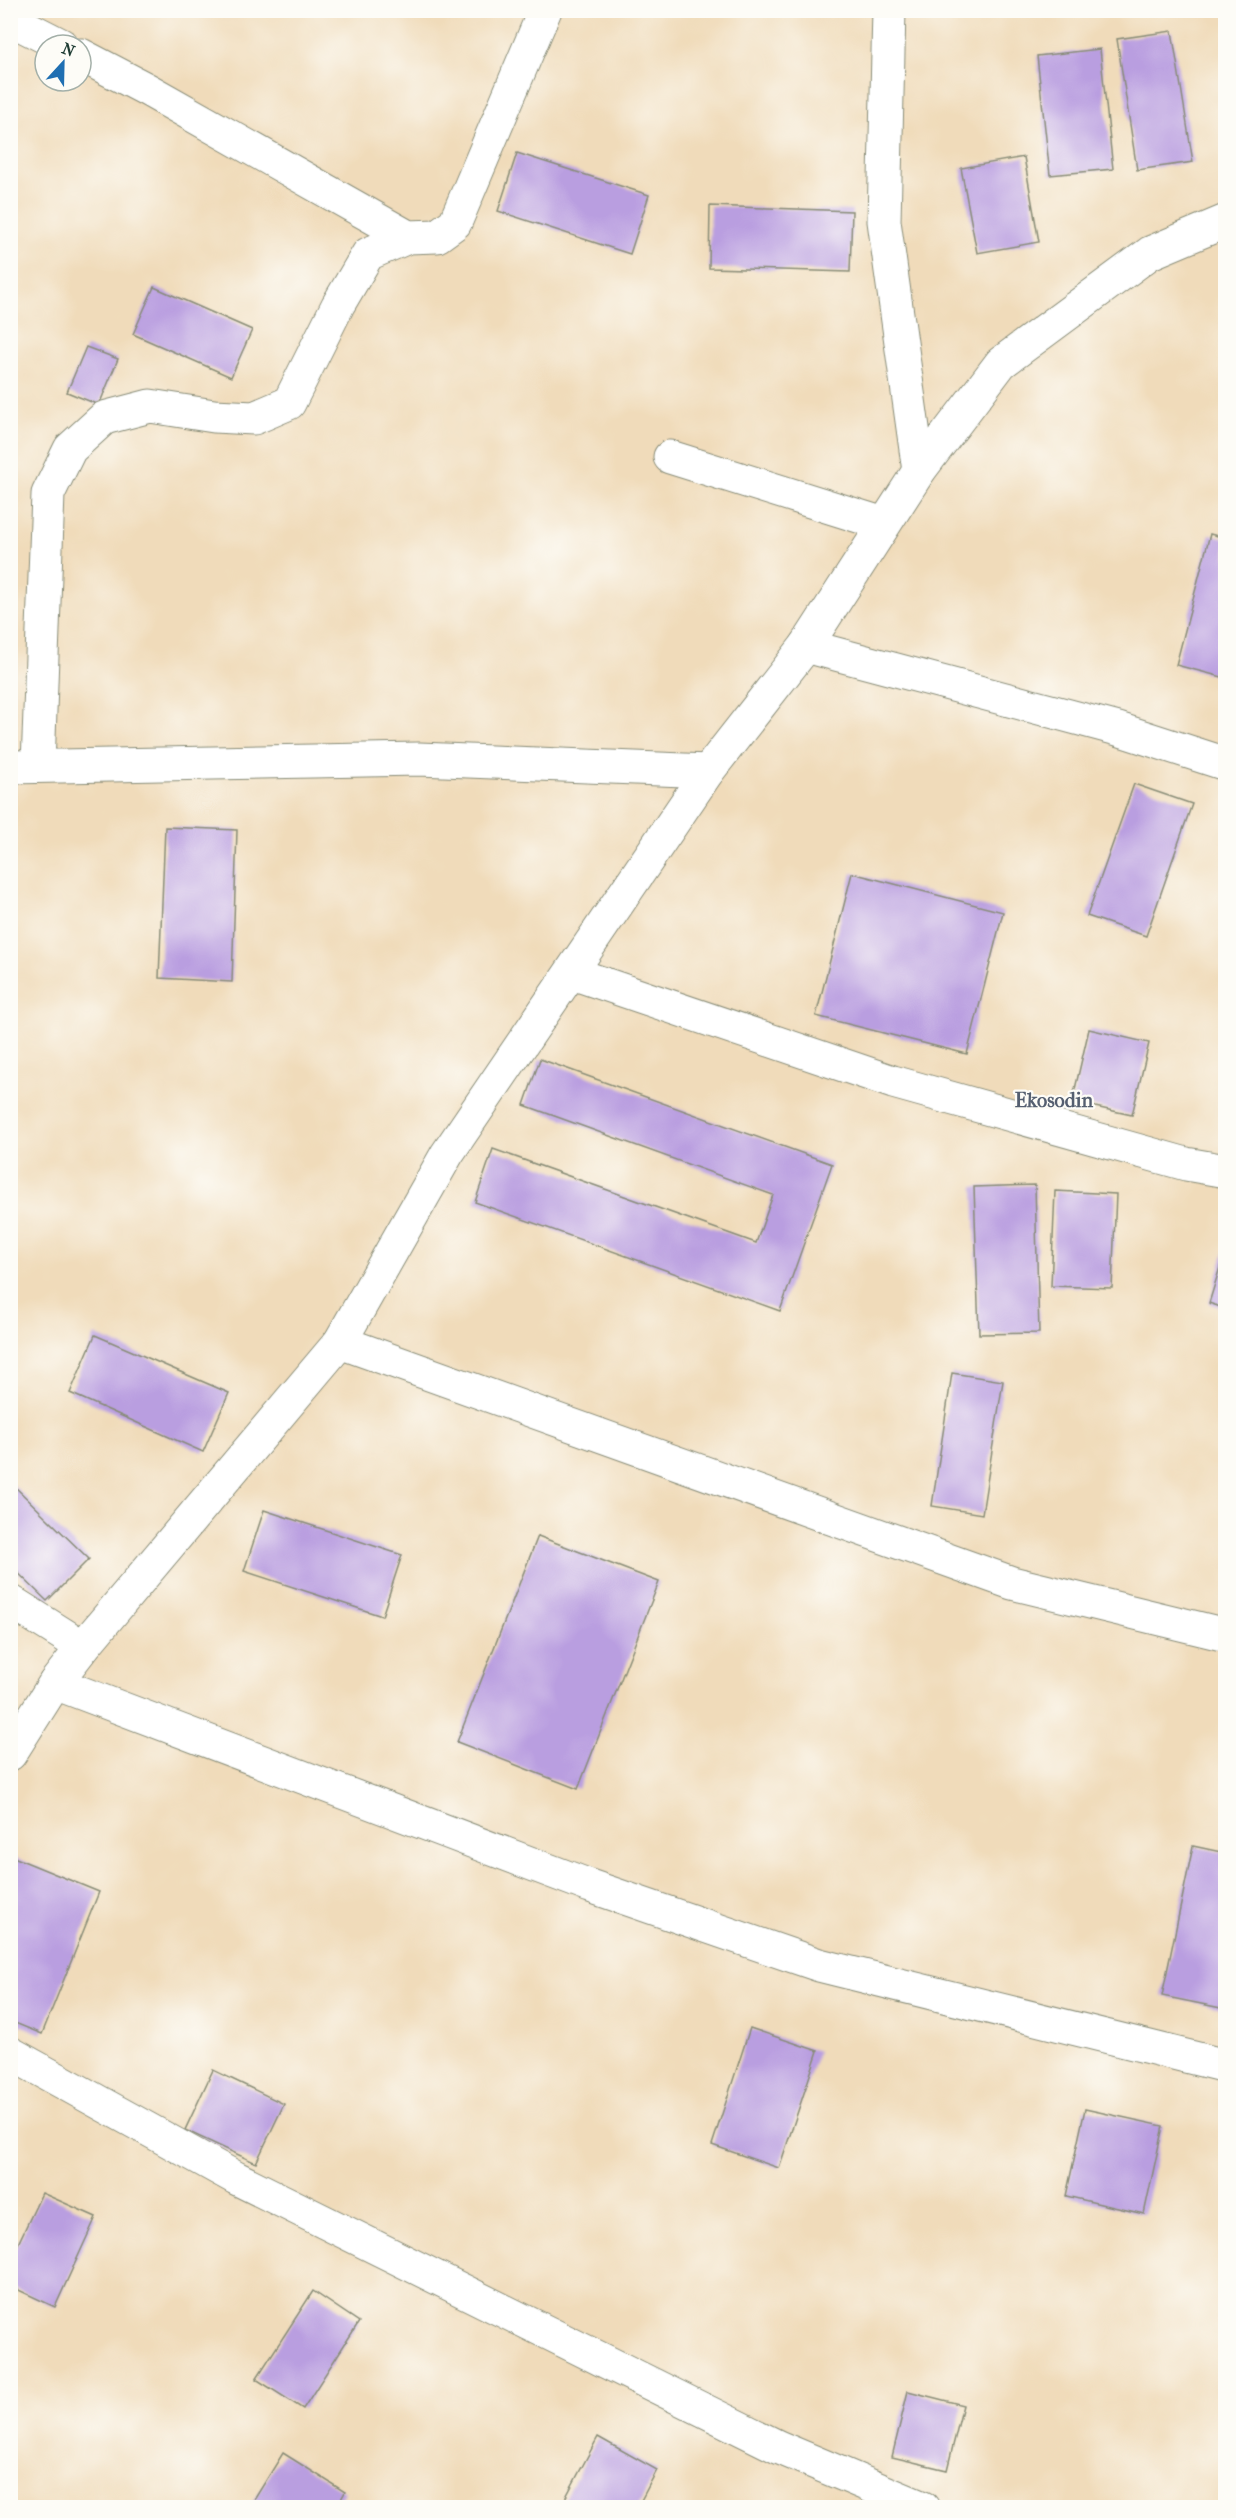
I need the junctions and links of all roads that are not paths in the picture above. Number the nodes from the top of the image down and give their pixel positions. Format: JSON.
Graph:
{"nodes":[{"id":1,"x":545,"y":10,"type":"edge"},
{"id":2,"x":890,"y":10,"type":"edge"},
{"id":3,"x":10,"y":19,"type":"edge"},
{"id":4,"x":37,"y":33,"type":"edge"},
{"id":5,"x":93,"y":62,"type":"edge"},
{"id":6,"x":1226,"y":221,"type":"edge"},
{"id":7,"x":408,"y":237,"type":"junction"},
{"id":8,"x":669,"y":458,"type":"dead end"},
{"id":9,"x":919,"y":471,"type":"junction"},
{"id":10,"x":884,"y":524,"type":"junction"},
{"id":11,"x":806,"y":646,"type":"junction"},
{"id":12,"x":1226,"y":764,"type":"edge"},
{"id":13,"x":24,"y":766,"type":"edge"},
{"id":14,"x":708,"y":771,"type":"junction"},
{"id":15,"x":572,"y":972,"type":"junction"},
{"id":16,"x":1226,"y":1171,"type":"edge"},
{"id":17,"x":340,"y":1342,"type":"junction"},
{"id":18,"x":10,"y":1601,"type":"edge"},
{"id":19,"x":1226,"y":1635,"type":"edge"},
{"id":20,"x":83,"y":1647,"type":"junction"},
{"id":21,"x":55,"y":1683,"type":"junction"},
{"id":22,"x":10,"y":1754,"type":"edge"},
{"id":23,"x":10,"y":2053,"type":"edge"},
{"id":24,"x":1226,"y":2066,"type":"edge"},
{"id":25,"x":923,"y":2508,"type":"edge"}],
"edges":[{"from":1,"to":7,"type":"street"},
{"from":2,"to":9,"type":"street"},
{"from":3,"to":4,"type":"street"},
{"from":5,"to":7,"type":"street"},
{"from":6,"to":9,"type":"street"},
{"from":7,"to":13,"type":"street"},
{"from":8,"to":10,"type":"street"},
{"from":9,"to":10,"type":"street"},
{"from":10,"to":11,"type":"street"},
{"from":11,"to":12,"type":"street"},
{"from":11,"to":14,"type":"street"},
{"from":13,"to":14,"type":"street"},
{"from":14,"to":15,"type":"street"},
{"from":15,"to":16,"type":"street"},
{"from":15,"to":17,"type":"street"},
{"from":17,"to":19,"type":"street"},
{"from":17,"to":20,"type":"street"},
{"from":18,"to":20,"type":"street"},
{"from":20,"to":21,"type":"street"},
{"from":21,"to":22,"type":"street"},
{"from":21,"to":24,"type":"street"},
{"from":23,"to":25,"type":"street"}]}
